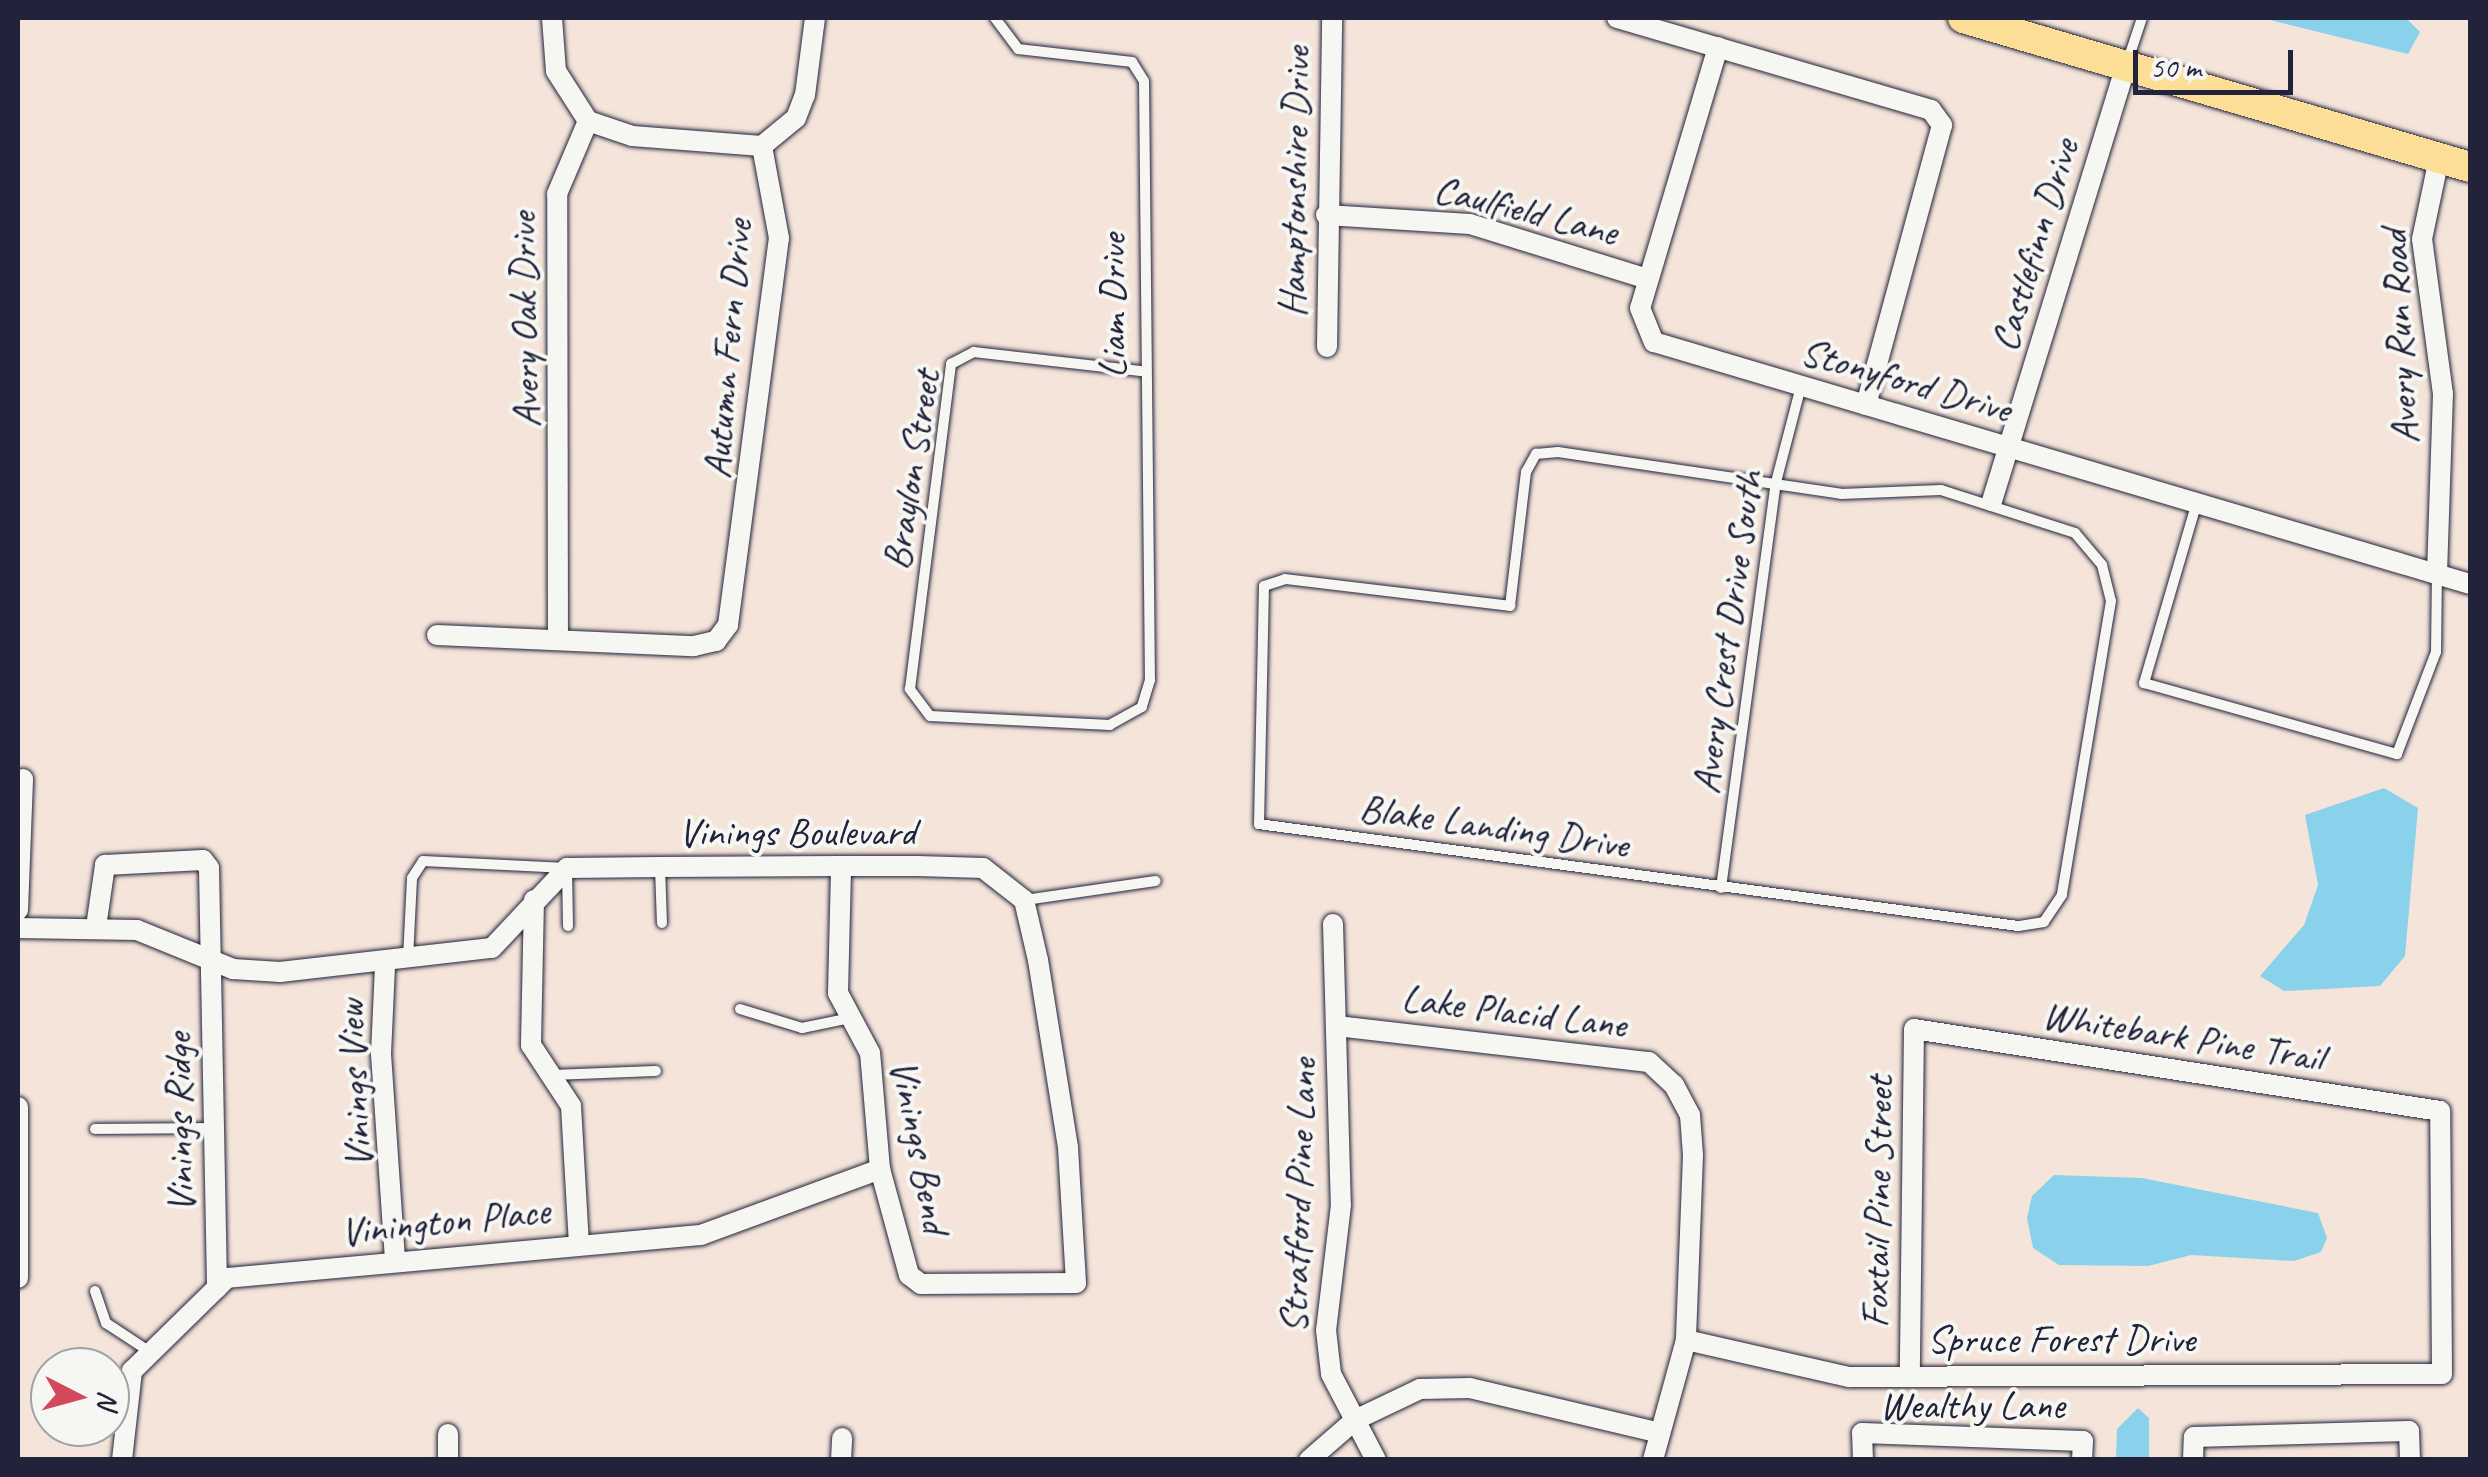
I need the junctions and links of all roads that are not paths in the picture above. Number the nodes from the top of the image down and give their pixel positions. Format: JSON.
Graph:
{"nodes":[{"id":1,"x":552,"y":18,"type":"edge"},
{"id":2,"x":815,"y":18,"type":"edge"},
{"id":3,"x":995,"y":18,"type":"edge"},
{"id":4,"x":1332,"y":18,"type":"edge"},
{"id":5,"x":1617,"y":18,"type":"edge"},
{"id":6,"x":1963,"y":18,"type":"edge"},
{"id":7,"x":2142,"y":18,"type":"edge"},
{"id":8,"x":1718,"y":48,"type":"junction"},
{"id":9,"x":2126,"y":66,"type":"junction"},
{"id":10,"x":588,"y":121,"type":"junction"},
{"id":11,"x":762,"y":146,"type":"junction"},
{"id":12,"x":2439,"y":158,"type":"junction"},
{"id":13,"x":2470,"y":168,"type":"edge"},
{"id":14,"x":1326,"y":214,"type":"junction"},
{"id":15,"x":1648,"y":279,"type":"junction"},
{"id":16,"x":1327,"y":346,"type":"dead end"},
{"id":17,"x":1142,"y":371,"type":"junction"},
{"id":18,"x":1801,"y":386,"type":"junction"},
{"id":19,"x":1866,"y":405,"type":"junction"},
{"id":20,"x":2008,"y":446,"type":"junction"},
{"id":21,"x":1776,"y":486,"type":"junction"},
{"id":22,"x":1992,"y":502,"type":"junction"},
{"id":23,"x":2198,"y":502,"type":"junction"},
{"id":24,"x":2436,"y":574,"type":"junction"},
{"id":25,"x":2470,"y":584,"type":"edge"},
{"id":26,"x":436,"y":636,"type":"dead end"},
{"id":27,"x":558,"y":638,"type":"junction"},
{"id":28,"x":923,"y":711,"type":"joint"},
{"id":29,"x":23,"y":779,"type":"dead end"},
{"id":30,"x":841,"y":866,"type":"junction"},
{"id":31,"x":566,"y":868,"type":"junction"},
{"id":32,"x":660,"y":868,"type":"junction"},
{"id":33,"x":1156,"y":881,"type":"dead end"},
{"id":34,"x":1721,"y":888,"type":"junction"},
{"id":35,"x":534,"y":900,"type":"junction"},
{"id":36,"x":1024,"y":900,"type":"junction"},
{"id":37,"x":18,"y":910,"type":"edge"},
{"id":38,"x":662,"y":923,"type":"dead end"},
{"id":39,"x":1334,"y":924,"type":"dead end"},
{"id":40,"x":568,"y":926,"type":"dead end"},
{"id":41,"x":96,"y":927,"type":"junction"},
{"id":42,"x":18,"y":928,"type":"edge"},
{"id":43,"x":212,"y":957,"type":"junction"},
{"id":44,"x":408,"y":964,"type":"junction"},
{"id":45,"x":385,"y":966,"type":"junction"},
{"id":46,"x":740,"y":1009,"type":"dead end"},
{"id":47,"x":846,"y":1020,"type":"junction"},
{"id":48,"x":1337,"y":1026,"type":"junction"},
{"id":49,"x":1914,"y":1029,"type":"joint"},
{"id":50,"x":656,"y":1071,"type":"dead end"},
{"id":51,"x":551,"y":1075,"type":"junction"},
{"id":52,"x":18,"y":1106,"type":"edge"},
{"id":53,"x":214,"y":1128,"type":"junction"},
{"id":54,"x":95,"y":1129,"type":"dead end"},
{"id":55,"x":880,"y":1169,"type":"junction"},
{"id":56,"x":579,"y":1243,"type":"junction"},
{"id":57,"x":18,"y":1253,"type":"edge"},
{"id":58,"x":394,"y":1260,"type":"junction"},
{"id":59,"x":18,"y":1278,"type":"edge"},
{"id":60,"x":217,"y":1288,"type":"junction"},
{"id":61,"x":95,"y":1291,"type":"dead end"},
{"id":62,"x":1686,"y":1340,"type":"junction"},
{"id":63,"x":150,"y":1352,"type":"junction"},
{"id":64,"x":1910,"y":1374,"type":"junction"},
{"id":65,"x":2442,"y":1374,"type":"joint"},
{"id":66,"x":1355,"y":1420,"type":"junction"},
{"id":67,"x":1656,"y":1432,"type":"junction"},
{"id":68,"x":448,"y":1434,"type":"dead end"},
{"id":69,"x":122,"y":1460,"type":"edge"},
{"id":70,"x":448,"y":1460,"type":"edge"},
{"id":71,"x":1309,"y":1460,"type":"edge"},
{"id":72,"x":1376,"y":1460,"type":"edge"},
{"id":73,"x":1652,"y":1460,"type":"edge"},
{"id":74,"x":1863,"y":1460,"type":"edge"},
{"id":75,"x":2082,"y":1460,"type":"edge"},
{"id":76,"x":2193,"y":1460,"type":"edge"},
{"id":77,"x":2410,"y":1460,"type":"edge"}],
"edges":[{"from":1,"to":10,"type":"street"},
{"from":2,"to":11,"type":"street"},
{"from":3,"to":17,"type":"lane","name":"Liam Drive"},
{"from":4,"to":14,"type":"street","name":"Hamptonshire Drive"},
{"from":5,"to":8,"type":"street"},
{"from":6,"to":9,"type":"main road"},
{"from":7,"to":9,"type":"lane"},
{"from":8,"to":15,"type":"street","name":"Stonyford Drive"},
{"from":8,"to":19,"type":"street"},
{"from":9,"to":12,"type":"main road"},
{"from":9,"to":20,"type":"street","name":"Castlefinn Drive"},
{"from":10,"to":11,"type":"street"},
{"from":10,"to":27,"type":"street","name":"Avery Oak Drive"},
{"from":11,"to":27,"type":"street","name":"Autumn Fern Drive"},
{"from":12,"to":13,"type":"main road"},
{"from":12,"to":24,"type":"street","name":"Avery Run Road"},
{"from":14,"to":15,"type":"street","name":"Caulfield Lane"},
{"from":14,"to":16,"type":"street","name":"Hamptonshire Drive"},
{"from":15,"to":18,"type":"street","name":"Stonyford Drive"},
{"from":17,"to":28,"type":"lane","name":"Braylon Street"},
{"from":17,"to":28,"type":"lane","name":"Liam Drive"},
{"from":18,"to":19,"type":"street","name":"Stonyford Drive"},
{"from":18,"to":21,"type":"lane","name":"Avery Crest Drive South"},
{"from":19,"to":20,"type":"street","name":"Stonyford Drive"},
{"from":20,"to":22,"type":"street","name":"Castlefinn Drive"},
{"from":20,"to":23,"type":"street","name":"Stonyford Drive"},
{"from":21,"to":22,"type":"lane"},
{"from":21,"to":34,"type":"lane","name":"Avery Crest Drive South"},
{"from":21,"to":34,"type":"lane","name":"Blake Landing Drive"},
{"from":22,"to":34,"type":"lane","name":"Blake Landing Drive"},
{"from":23,"to":24,"type":"street","name":"Stonyford Drive"},
{"from":23,"to":24,"type":"lane"},
{"from":24,"to":25,"type":"street","name":"Stonyford Drive"},
{"from":26,"to":27,"type":"street"},
{"from":29,"to":37,"type":"street"},
{"from":30,"to":32,"type":"street","name":"Vinings Boulevard"},
{"from":30,"to":36,"type":"street","name":"Vinings Boulevard"},
{"from":30,"to":47,"type":"street","name":"Vinings Bend"},
{"from":31,"to":32,"type":"street","name":"Vinings Boulevard"},
{"from":31,"to":35,"type":"street"},
{"from":31,"to":40,"type":"lane"},
{"from":31,"to":44,"type":"lane"},
{"from":32,"to":38,"type":"lane"},
{"from":33,"to":36,"type":"lane"},
{"from":35,"to":44,"type":"street"},
{"from":35,"to":51,"type":"street"},
{"from":36,"to":55,"type":"street","name":"Vinings Bend"},
{"from":39,"to":48,"type":"street","name":"Stratford Pine Lane"},
{"from":41,"to":42,"type":"street"},
{"from":41,"to":43,"type":"street"},
{"from":41,"to":43,"type":"street"},
{"from":43,"to":45,"type":"street"},
{"from":43,"to":53,"type":"street","name":"Vinings Ridge"},
{"from":44,"to":45,"type":"street"},
{"from":45,"to":58,"type":"street","name":"Vinings View"},
{"from":46,"to":47,"type":"lane"},
{"from":47,"to":55,"type":"street","name":"Vinings Bend"},
{"from":48,"to":62,"type":"street","name":"Lake Placid Lane"},
{"from":48,"to":66,"type":"street","name":"Stratford Pine Lane"},
{"from":49,"to":64,"type":"street","name":"Foxtail Pine Street"},
{"from":49,"to":65,"type":"street","name":"Whitebark Pine Trail"},
{"from":50,"to":51,"type":"lane"},
{"from":51,"to":56,"type":"street"},
{"from":52,"to":57,"type":"street"},
{"from":53,"to":54,"type":"lane"},
{"from":53,"to":60,"type":"street","name":"Vinings Ridge"},
{"from":55,"to":56,"type":"street","name":"Vinington Place"},
{"from":56,"to":58,"type":"street","name":"Vinington Place"},
{"from":57,"to":59,"type":"street"},
{"from":58,"to":60,"type":"street","name":"Vinington Place"},
{"from":60,"to":63,"type":"street","name":"Vinington Place"},
{"from":61,"to":63,"type":"lane"},
{"from":62,"to":64,"type":"street","name":"Spruce Forest Drive"},
{"from":62,"to":67,"type":"street"},
{"from":63,"to":69,"type":"street","name":"Vinington Place"},
{"from":64,"to":65,"type":"street","name":"Spruce Forest Drive"},
{"from":66,"to":67,"type":"street"},
{"from":66,"to":71,"type":"street"},
{"from":66,"to":72,"type":"street","name":"Stratford Pine Lane"},
{"from":67,"to":73,"type":"street"},
{"from":68,"to":70,"type":"street"},
{"from":74,"to":75,"type":"street","name":"Wealthy Lane"},
{"from":76,"to":77,"type":"street"}]}
